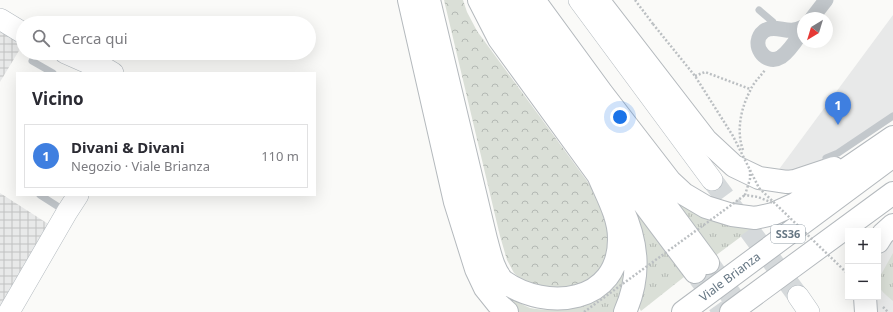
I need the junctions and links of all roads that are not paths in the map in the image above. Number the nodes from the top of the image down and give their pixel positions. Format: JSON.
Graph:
{"nodes":[{"id":1,"x":409,"y":0,"type":"edge"},
{"id":2,"x":429,"y":0,"type":"edge"},
{"id":3,"x":479,"y":0,"type":"edge"},
{"id":4,"x":491,"y":0,"type":"edge"},
{"id":5,"x":514,"y":0,"type":"edge"},
{"id":6,"x":534,"y":0,"type":"edge"},
{"id":7,"x":579,"y":0,"type":"edge"},
{"id":8,"x":598,"y":0,"type":"edge"},
{"id":9,"x":826,"y":0,"type":"edge"},
{"id":10,"x":759,"y":10,"type":"dead end"},
{"id":11,"x":817,"y":12,"type":"edge"},
{"id":12,"x":0,"y":19,"type":"edge"},
{"id":13,"x":775,"y":28,"type":"junction"},
{"id":14,"x":16,"y":29,"type":"edge"},
{"id":15,"x":797,"y":30,"type":"edge"},
{"id":16,"x":797,"y":38,"type":"edge"},
{"id":17,"x":32,"y":60,"type":"edge"},
{"id":18,"x":78,"y":60,"type":"edge"},
{"id":19,"x":95,"y":69,"type":"edge"},
{"id":20,"x":51,"y":72,"type":"edge"},
{"id":21,"x":111,"y":72,"type":"edge"},
{"id":22,"x":893,"y":116,"type":"edge"},
{"id":23,"x":892,"y":144,"type":"edge"},
{"id":24,"x":826,"y":158,"type":"dead end"},
{"id":25,"x":599,"y":177,"type":"junction"},
{"id":26,"x":712,"y":180,"type":"tunnel mouth"},
{"id":27,"x":893,"y":193,"type":"edge"},
{"id":28,"x":44,"y":196,"type":"edge"},
{"id":29,"x":89,"y":196,"type":"edge"},
{"id":30,"x":73,"y":203,"type":"edge"},
{"id":31,"x":893,"y":225,"type":"edge"},
{"id":32,"x":881,"y":236,"type":"edge"},
{"id":33,"x":34,"y":271,"type":"junction"},
{"id":34,"x":865,"y":300,"type":"edge"},
{"id":35,"x":753,"y":303,"type":"edge"},
{"id":36,"x":9,"y":312,"type":"edge"},
{"id":37,"x":507,"y":312,"type":"edge"},
{"id":38,"x":625,"y":312,"type":"edge"},
{"id":39,"x":683,"y":312,"type":"edge"},
{"id":40,"x":731,"y":312,"type":"edge"},
{"id":41,"x":866,"y":312,"type":"edge"}],
"edges":[{"from":1,"to":37,"type":"highway"},
{"from":2,"to":25,"type":"highway"},
{"from":3,"to":25,"type":"highway"},
{"from":4,"to":5,"type":"highway"},
{"from":6,"to":23,"type":"highway"},
{"from":7,"to":26,"type":"street"},
{"from":8,"to":23,"type":"highway"},
{"from":9,"to":11,"type":"street"},
{"from":10,"to":13,"type":"lane"},
{"from":12,"to":14,"type":"street"},
{"from":13,"to":15,"type":"street"},
{"from":13,"to":16,"type":"street"},
{"from":17,"to":20,"type":"lane"},
{"from":18,"to":19,"type":"street"},
{"from":19,"to":21,"type":"street"},
{"from":22,"to":24,"type":"lane"},
{"from":23,"to":39,"type":"highway","name":"Viale Brianza","number":"SS36"},
{"from":25,"to":38,"type":"highway"},
{"from":27,"to":35,"type":"highway","number":"SS36"},
{"from":28,"to":30,"type":"lane"},
{"from":29,"to":33,"type":"street"},
{"from":30,"to":33,"type":"street"},
{"from":31,"to":32,"type":"highway"},
{"from":33,"to":36,"type":"street"},
{"from":34,"to":41,"type":"highway"},
{"from":35,"to":40,"type":"highway","number":"SS36"}]}
